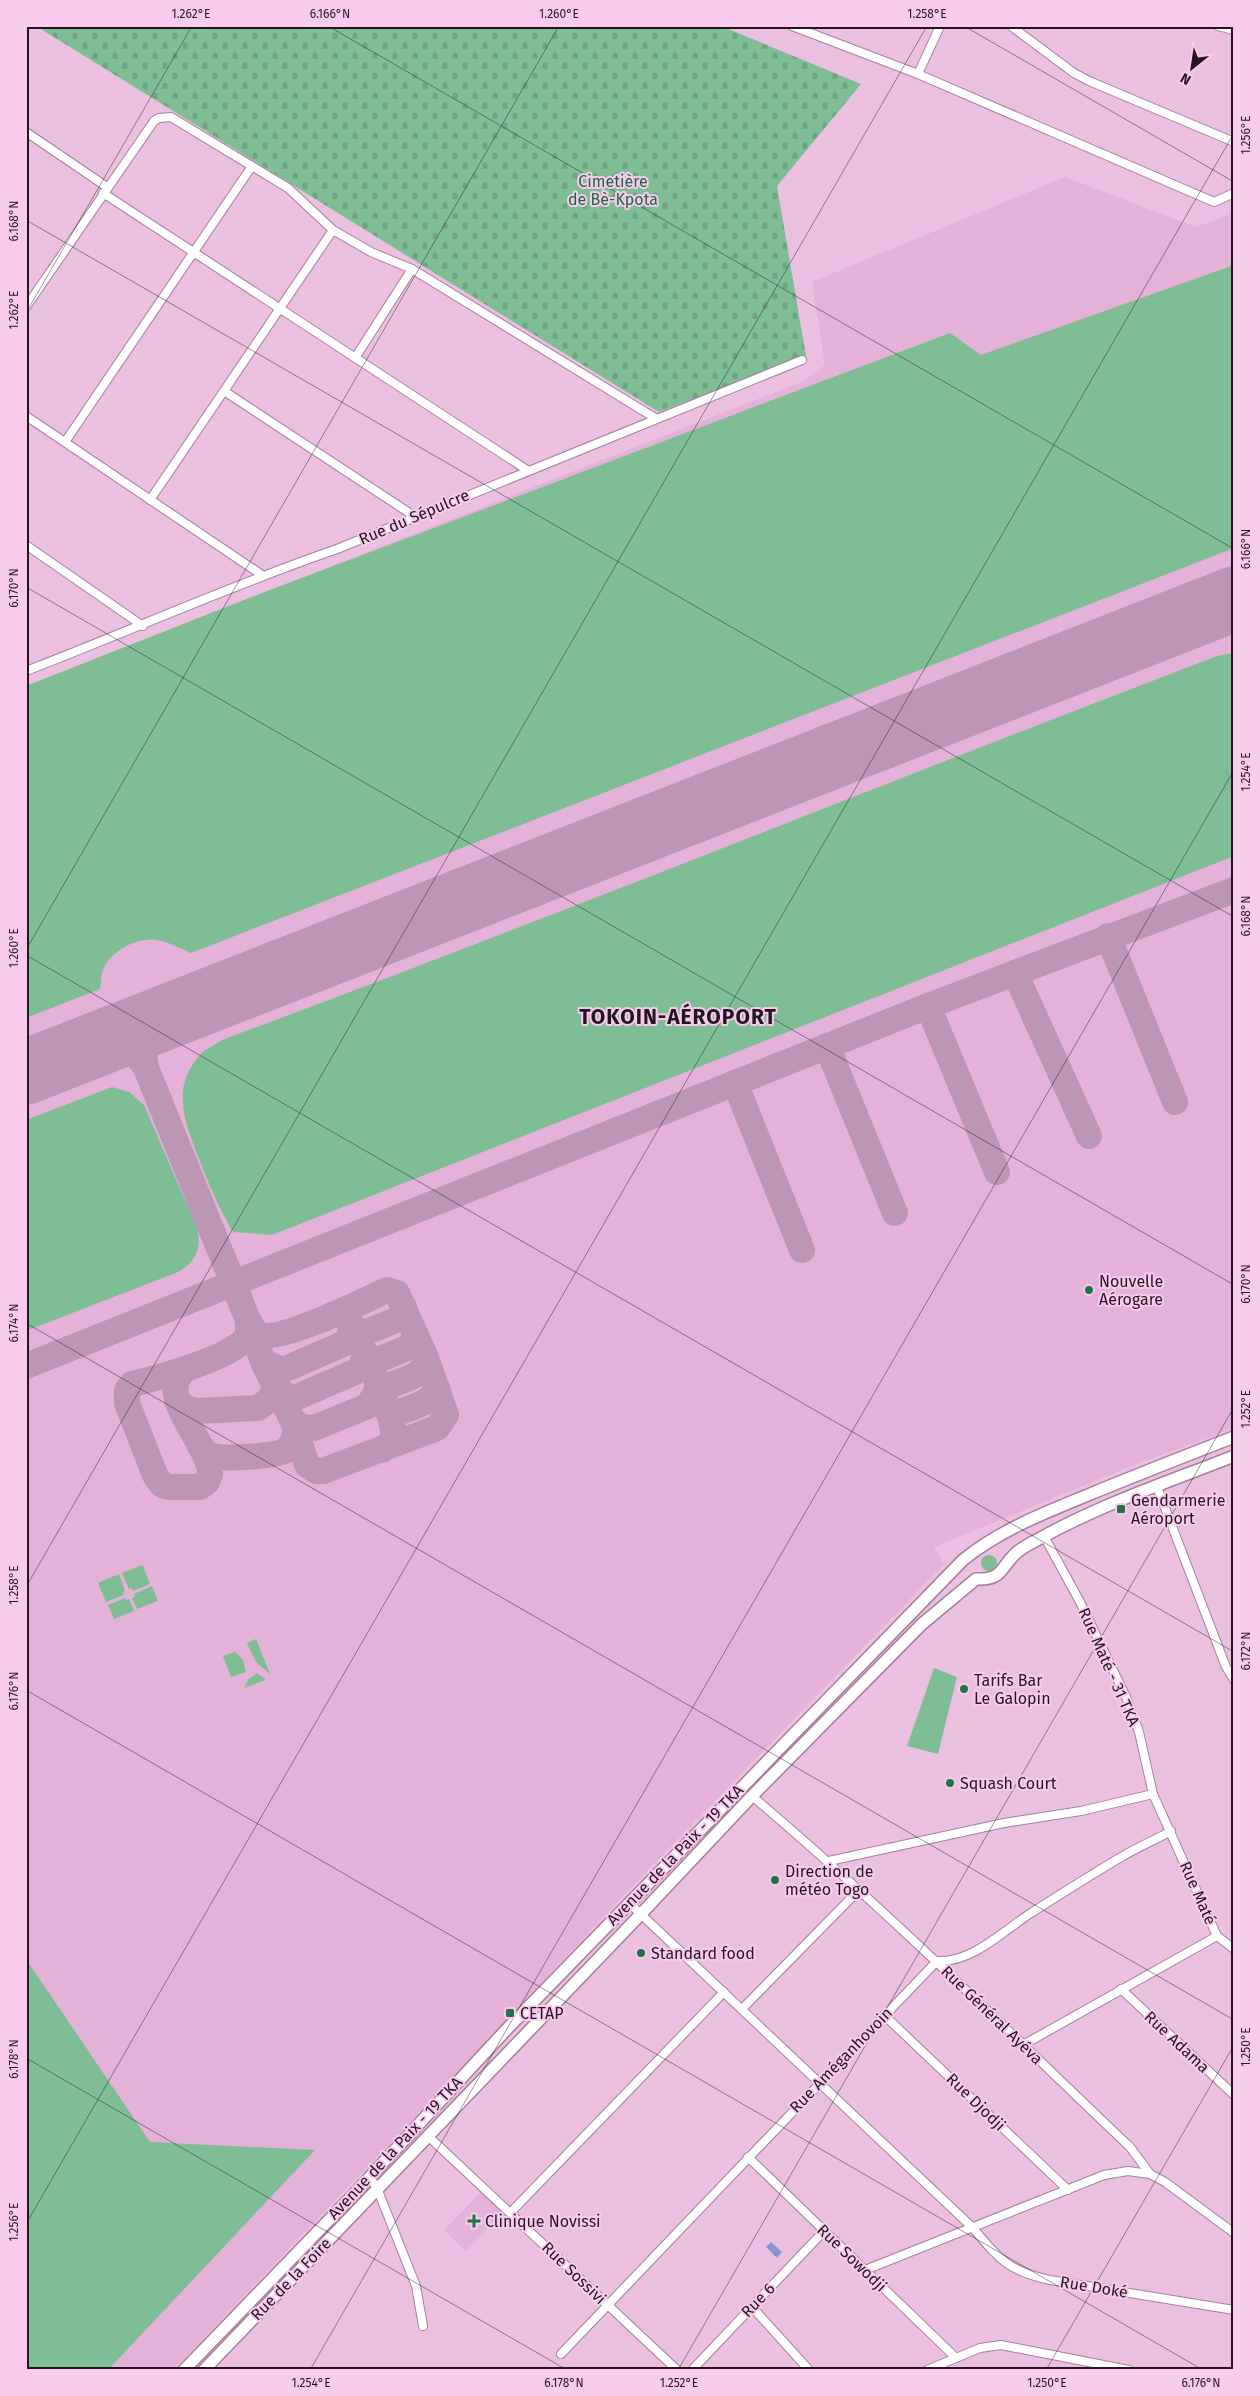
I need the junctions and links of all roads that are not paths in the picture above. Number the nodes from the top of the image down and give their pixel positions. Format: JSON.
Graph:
{"nodes":[{"id":1,"x":792,"y":26,"type":"edge"},
{"id":2,"x":940,"y":26,"type":"edge"},
{"id":3,"x":1011,"y":26,"type":"edge"},
{"id":4,"x":1218,"y":26,"type":"edge"},
{"id":5,"x":1234,"y":30,"type":"edge"},
{"id":6,"x":918,"y":74,"type":"junction"},
{"id":7,"x":26,"y":132,"type":"edge"},
{"id":8,"x":1234,"y":142,"type":"edge"},
{"id":9,"x":252,"y":166,"type":"junction"},
{"id":10,"x":105,"y":190,"type":"junction"},
{"id":11,"x":1234,"y":193,"type":"edge"},
{"id":12,"x":333,"y":230,"type":"junction"},
{"id":13,"x":193,"y":252,"type":"junction"},
{"id":14,"x":412,"y":269,"type":"junction"},
{"id":15,"x":26,"y":307,"type":"edge"},
{"id":16,"x":279,"y":310,"type":"junction"},
{"id":17,"x":355,"y":358,"type":"junction"},
{"id":18,"x":802,"y":360,"type":"dead end"},
{"id":19,"x":224,"y":391,"type":"junction"},
{"id":20,"x":26,"y":416,"type":"edge"},
{"id":21,"x":655,"y":418,"type":"junction"},
{"id":22,"x":65,"y":442,"type":"junction"},
{"id":23,"x":526,"y":470,"type":"junction"},
{"id":24,"x":150,"y":500,"type":"junction"},
{"id":25,"x":414,"y":516,"type":"junction"},
{"id":26,"x":26,"y":545,"type":"edge"},
{"id":27,"x":262,"y":575,"type":"junction"},
{"id":28,"x":143,"y":626,"type":"junction"},
{"id":29,"x":26,"y":671,"type":"edge"},
{"id":30,"x":1234,"y":1437,"type":"edge"},
{"id":31,"x":1234,"y":1456,"type":"edge"},
{"id":32,"x":1157,"y":1486,"type":"junction"},
{"id":33,"x":1044,"y":1536,"type":"junction"},
{"id":34,"x":1234,"y":1680,"type":"edge"},
{"id":35,"x":1153,"y":1794,"type":"junction"},
{"id":36,"x":752,"y":1796,"type":"junction"},
{"id":37,"x":1171,"y":1831,"type":"junction"},
{"id":38,"x":829,"y":1861,"type":"junction"},
{"id":39,"x":859,"y":1890,"type":"junction"},
{"id":40,"x":629,"y":1903,"type":"junction"},
{"id":41,"x":641,"y":1914,"type":"junction"},
{"id":42,"x":1217,"y":1936,"type":"junction"},
{"id":43,"x":1234,"y":1949,"type":"edge"},
{"id":44,"x":937,"y":1961,"type":"junction"},
{"id":45,"x":1121,"y":1989,"type":"junction"},
{"id":46,"x":724,"y":1992,"type":"junction"},
{"id":47,"x":742,"y":2009,"type":"junction"},
{"id":48,"x":884,"y":2015,"type":"junction"},
{"id":49,"x":1023,"y":2045,"type":"junction"},
{"id":50,"x":460,"y":2078,"type":"junction"},
{"id":51,"x":820,"y":2082,"type":"junction"},
{"id":52,"x":473,"y":2089,"type":"junction"},
{"id":53,"x":1234,"y":2094,"type":"edge"},
{"id":54,"x":428,"y":2135,"type":"junction"},
{"id":55,"x":748,"y":2157,"type":"junction"},
{"id":56,"x":1150,"y":2174,"type":"junction"},
{"id":57,"x":369,"y":2176,"type":"junction"},
{"id":58,"x":377,"y":2188,"type":"junction"},
{"id":59,"x":1068,"y":2190,"type":"junction"},
{"id":60,"x":511,"y":2212,"type":"junction"},
{"id":61,"x":972,"y":2228,"type":"junction"},
{"id":62,"x":824,"y":2231,"type":"junction"},
{"id":63,"x":1234,"y":2232,"type":"edge"},
{"id":64,"x":865,"y":2270,"type":"junction"},
{"id":65,"x":608,"y":2305,"type":"junction"},
{"id":66,"x":752,"y":2307,"type":"junction"},
{"id":67,"x":1234,"y":2310,"type":"edge"},
{"id":68,"x":423,"y":2326,"type":"dead end"},
{"id":69,"x":561,"y":2354,"type":"dead end"},
{"id":70,"x":956,"y":2358,"type":"junction"},
{"id":71,"x":1086,"y":2366,"type":"edge"},
{"id":72,"x":184,"y":2370,"type":"edge"},
{"id":73,"x":204,"y":2370,"type":"edge"},
{"id":74,"x":677,"y":2370,"type":"edge"},
{"id":75,"x":692,"y":2370,"type":"edge"},
{"id":76,"x":809,"y":2370,"type":"edge"},
{"id":77,"x":927,"y":2370,"type":"edge"},
{"id":78,"x":1129,"y":2370,"type":"edge"}],
"edges":[{"from":1,"to":6,"type":"street"},
{"from":2,"to":6,"type":"street"},
{"from":3,"to":8,"type":"street"},
{"from":4,"to":5,"type":"street"},
{"from":6,"to":11,"type":"street"},
{"from":7,"to":10,"type":"street"},
{"from":9,"to":10,"type":"street"},
{"from":9,"to":12,"type":"street"},
{"from":9,"to":13,"type":"street"},
{"from":10,"to":13,"type":"street"},
{"from":10,"to":15,"type":"street"},
{"from":12,"to":14,"type":"street"},
{"from":12,"to":16,"type":"street"},
{"from":13,"to":16,"type":"street"},
{"from":13,"to":22,"type":"street"},
{"from":14,"to":17,"type":"street"},
{"from":14,"to":21,"type":"street"},
{"from":16,"to":17,"type":"street"},
{"from":16,"to":19,"type":"street"},
{"from":17,"to":23,"type":"street"},
{"from":18,"to":21,"type":"street","name":"Rue du Sépulcre"},
{"from":19,"to":24,"type":"street"},
{"from":19,"to":25,"type":"street"},
{"from":20,"to":22,"type":"street"},
{"from":21,"to":23,"type":"street","name":"Rue du Sépulcre"},
{"from":22,"to":24,"type":"street"},
{"from":23,"to":25,"type":"street","name":"Rue du Sépulcre"},
{"from":24,"to":27,"type":"street"},
{"from":25,"to":27,"type":"street","name":"Rue du Sépulcre"},
{"from":26,"to":28,"type":"street"},
{"from":27,"to":28,"type":"street","name":"Rue du Sépulcre"},
{"from":28,"to":29,"type":"street","name":"Rue du Sépulcre"},
{"from":30,"to":40,"type":"main road","name":"Avenue de la Paix - 19 TKA"},
{"from":31,"to":32,"type":"main road","name":"Avenue de la Paix - 19 TKA"},
{"from":32,"to":33,"type":"main road","name":"Avenue de la Paix - 19 TKA"},
{"from":32,"to":34,"type":"street"},
{"from":33,"to":35,"type":"street","name":"Rue Maté - 31 TKA"},
{"from":33,"to":36,"type":"main road","name":"Avenue de la Paix - 19 TKA"},
{"from":35,"to":37,"type":"street","name":"Rue Maté - 31 TKA"},
{"from":35,"to":38,"type":"street"},
{"from":36,"to":38,"type":"street","name":"Rue Général Ayéva"},
{"from":36,"to":41,"type":"main road","name":"Avenue de la Paix - 19 TKA"},
{"from":37,"to":42,"type":"street","name":"Rue Maté"},
{"from":37,"to":44,"type":"street"},
{"from":38,"to":39,"type":"street","name":"Rue Général Ayéva"},
{"from":39,"to":44,"type":"street","name":"Rue Général Ayéva"},
{"from":39,"to":47,"type":"street"},
{"from":40,"to":41,"type":"street","name":"Rue Doké"},
{"from":40,"to":50,"type":"main road","name":"Avenue de la Paix - 19 TKA"},
{"from":41,"to":46,"type":"street","name":"Rue Doké"},
{"from":41,"to":52,"type":"main road","name":"Avenue de la Paix - 19 TKA"},
{"from":42,"to":43,"type":"street","name":"Rue Maté"},
{"from":42,"to":45,"type":"street"},
{"from":44,"to":48,"type":"street","name":"Rue Améganhovoin"},
{"from":44,"to":49,"type":"street","name":"Rue Général Ayéva"},
{"from":45,"to":49,"type":"street"},
{"from":45,"to":53,"type":"street","name":"Rue Adama"},
{"from":46,"to":47,"type":"street","name":"Rue Doké"},
{"from":46,"to":60,"type":"street"},
{"from":47,"to":51,"type":"street","name":"Rue Doké"},
{"from":48,"to":51,"type":"street","name":"Rue Améganhovoin"},
{"from":48,"to":59,"type":"street","name":"Rue Djodji"},
{"from":49,"to":56,"type":"street","name":"Rue Général Ayéva"},
{"from":50,"to":52,"type":"main road"},
{"from":50,"to":57,"type":"main road","name":"Avenue de la Paix - 19 TKA"},
{"from":51,"to":55,"type":"street","name":"Rue Améganhovoin"},
{"from":51,"to":61,"type":"street","name":"Rue Doké"},
{"from":52,"to":54,"type":"main road","name":"Avenue de la Paix - 19 TKA"},
{"from":54,"to":58,"type":"main road","name":"Avenue de la Paix - 19 TKA"},
{"from":54,"to":60,"type":"street","name":"Rue Sossivi"},
{"from":55,"to":62,"type":"street","name":"Rue Sowodji"},
{"from":55,"to":65,"type":"street","name":"Rue Améganhovoin"},
{"from":56,"to":59,"type":"street"},
{"from":56,"to":63,"type":"street","name":"Rue Général Ayéva"},
{"from":57,"to":58,"type":"street"},
{"from":57,"to":72,"type":"main road","name":"Avenue de la Paix - 19 TKA"},
{"from":58,"to":68,"type":"street"},
{"from":58,"to":73,"type":"main road","name":"Rue de la Foire"},
{"from":59,"to":61,"type":"street"},
{"from":60,"to":65,"type":"street","name":"Rue Sossivi"},
{"from":61,"to":64,"type":"street"},
{"from":61,"to":67,"type":"street","name":"Rue Doké"},
{"from":62,"to":64,"type":"street","name":"Rue Sowodji"},
{"from":62,"to":66,"type":"street","name":"Rue 6"},
{"from":64,"to":70,"type":"street","name":"Rue Sowodji"},
{"from":65,"to":69,"type":"street","name":"Rue Améganhovoin"},
{"from":65,"to":74,"type":"street","name":"Rue Sossivi"},
{"from":66,"to":75,"type":"street","name":"Rue 6"},
{"from":66,"to":76,"type":"street"},
{"from":70,"to":71,"type":"street"},
{"from":70,"to":77,"type":"street"},
{"from":71,"to":78,"type":"street"}]}
